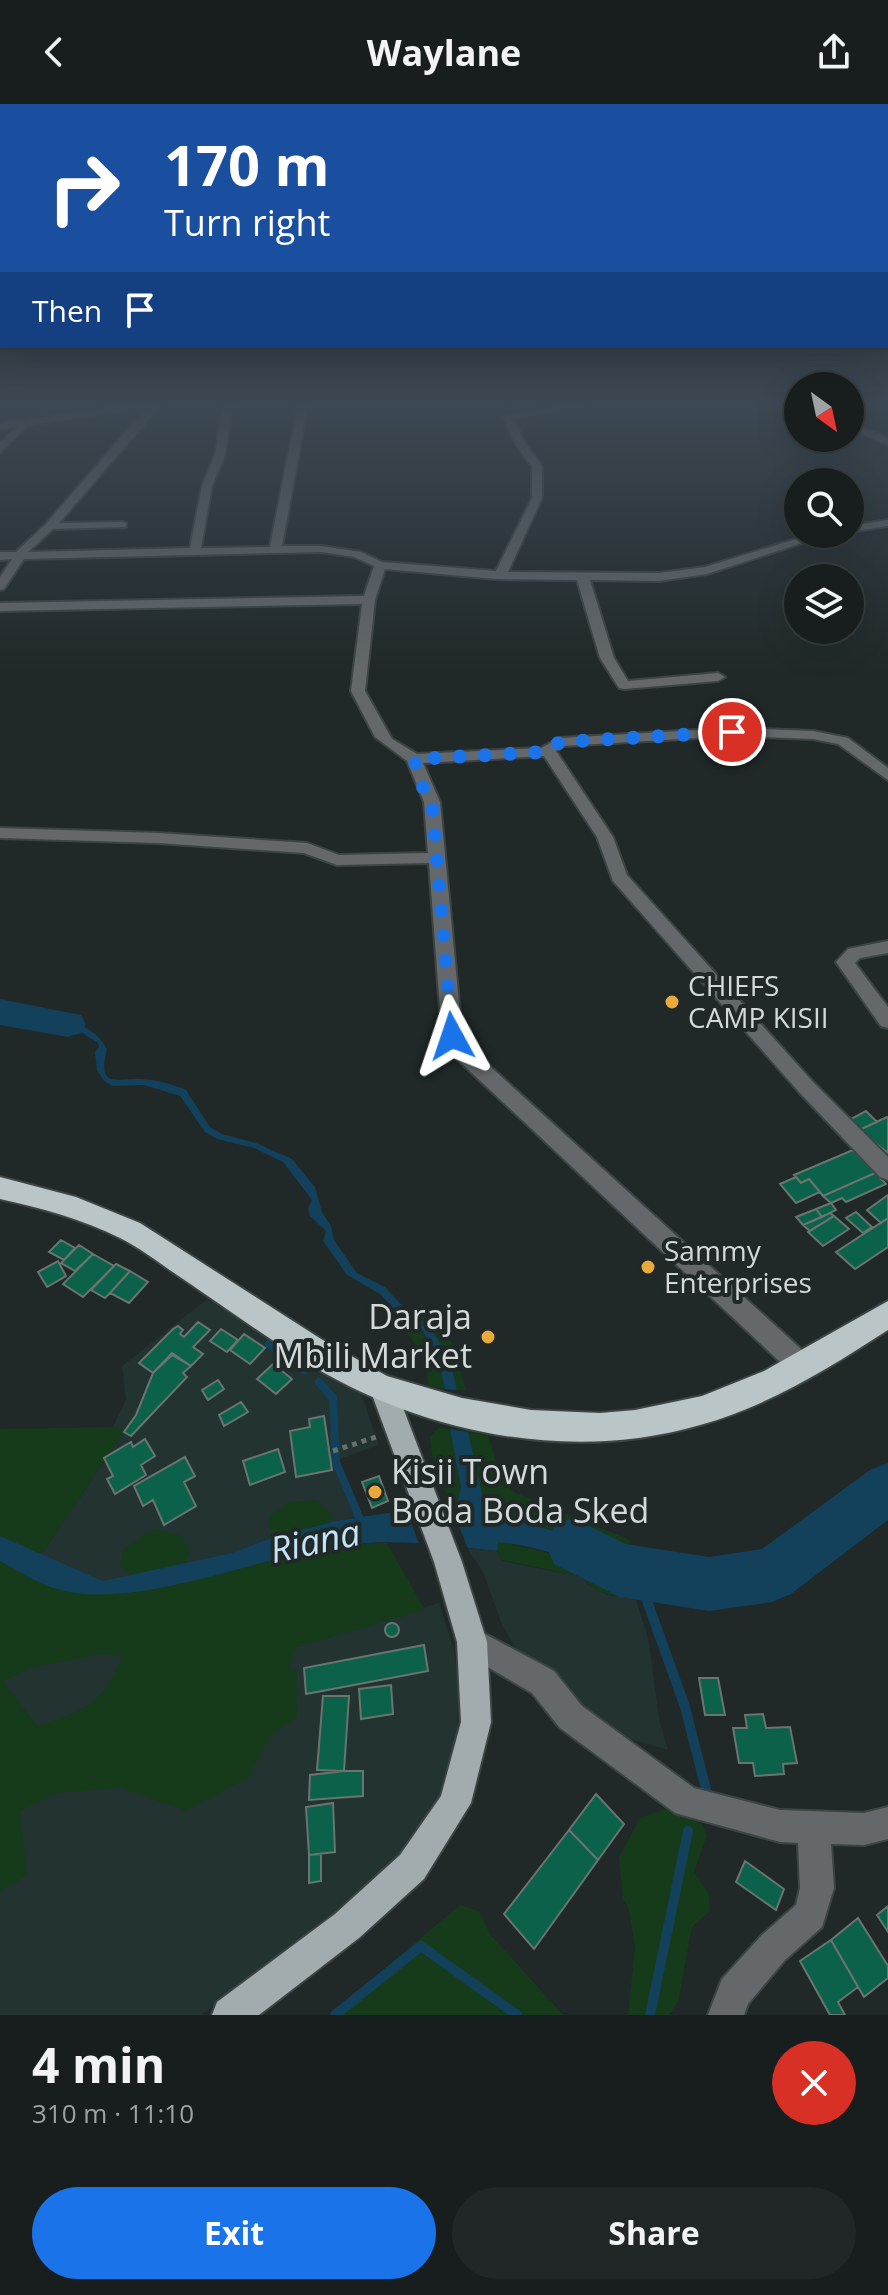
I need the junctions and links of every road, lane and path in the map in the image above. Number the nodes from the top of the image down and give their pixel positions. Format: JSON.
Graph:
{"nodes":[{"id":1,"x":79,"y":493,"type":"edge"},
{"id":2,"x":206,"y":493,"type":"edge"},
{"id":3,"x":286,"y":493,"type":"edge"},
{"id":4,"x":537,"y":493,"type":"edge"},
{"id":5,"x":888,"y":523,"type":"edge"},
{"id":6,"x":122,"y":525,"type":"dead end"},
{"id":7,"x":50,"y":526,"type":"junction"},
{"id":8,"x":864,"y":527,"type":"edge"},
{"id":9,"x":784,"y":546,"type":"edge"},
{"id":10,"x":276,"y":548,"type":"junction"},
{"id":11,"x":195,"y":550,"type":"junction"},
{"id":12,"x":0,"y":556,"type":"edge"},
{"id":13,"x":19,"y":556,"type":"junction"},
{"id":14,"x":380,"y":565,"type":"junction"},
{"id":15,"x":500,"y":575,"type":"junction"},
{"id":16,"x":583,"y":578,"type":"junction"},
{"id":17,"x":0,"y":586,"type":"edge"},
{"id":18,"x":369,"y":600,"type":"junction"},
{"id":19,"x":0,"y":607,"type":"edge"},
{"id":20,"x":718,"y":677,"type":"dead end"},
{"id":21,"x":548,"y":751,"type":"junction"},
{"id":22,"x":414,"y":759,"type":"junction"},
{"id":23,"x":888,"y":775,"type":"edge"},
{"id":24,"x":0,"y":833,"type":"edge"},
{"id":25,"x":437,"y":858,"type":"junction"},
{"id":26,"x":888,"y":947,"type":"edge"},
{"id":27,"x":888,"y":1021,"type":"edge"},
{"id":28,"x":888,"y":1171,"type":"edge"},
{"id":29,"x":0,"y":1188,"type":"edge"},
{"id":30,"x":888,"y":1314,"type":"edge"},
{"id":31,"x":803,"y":1367,"type":"junction"},
{"id":32,"x":384,"y":1392,"type":"junction"},
{"id":33,"x":398,"y":1429,"type":"junction"},
{"id":34,"x":333,"y":1451,"type":"dead end"},
{"id":35,"x":472,"y":1642,"type":"junction"},
{"id":36,"x":888,"y":1823,"type":"edge"},
{"id":37,"x":814,"y":1827,"type":"junction"},
{"id":38,"x":230,"y":2015,"type":"edge"},
{"id":39,"x":726,"y":2015,"type":"edge"}],
"edges":[{"from":1,"to":7,"type":"street"},
{"from":2,"to":11,"type":"street"},
{"from":3,"to":10,"type":"street"},
{"from":4,"to":15,"type":"street"},
{"from":5,"to":8,"type":"street"},
{"from":6,"to":7,"type":"street"},
{"from":7,"to":13,"type":"street"},
{"from":9,"to":16,"type":"street"},
{"from":10,"to":11,"type":"street"},
{"from":10,"to":14,"type":"street"},
{"from":11,"to":13,"type":"street"},
{"from":12,"to":13,"type":"street"},
{"from":13,"to":17,"type":"street"},
{"from":14,"to":15,"type":"street"},
{"from":14,"to":18,"type":"street"},
{"from":15,"to":16,"type":"street"},
{"from":16,"to":20,"type":"street"},
{"from":18,"to":19,"type":"street"},
{"from":18,"to":22,"type":"street"},
{"from":21,"to":22,"type":"street"},
{"from":21,"to":23,"type":"street"},
{"from":21,"to":28,"type":"street"},
{"from":22,"to":25,"type":"street"},
{"from":24,"to":25,"type":"street"},
{"from":25,"to":31,"type":"street"},
{"from":26,"to":27,"type":"street"},
{"from":29,"to":32,"type":"highway"},
{"from":30,"to":31,"type":"highway"},
{"from":31,"to":32,"type":"highway"},
{"from":32,"to":33,"type":"main road"},
{"from":33,"to":34,"type":"path"},
{"from":33,"to":35,"type":"main road"},
{"from":35,"to":37,"type":"street"},
{"from":35,"to":38,"type":"main road"},
{"from":36,"to":37,"type":"street"},
{"from":37,"to":39,"type":"street"}]}
